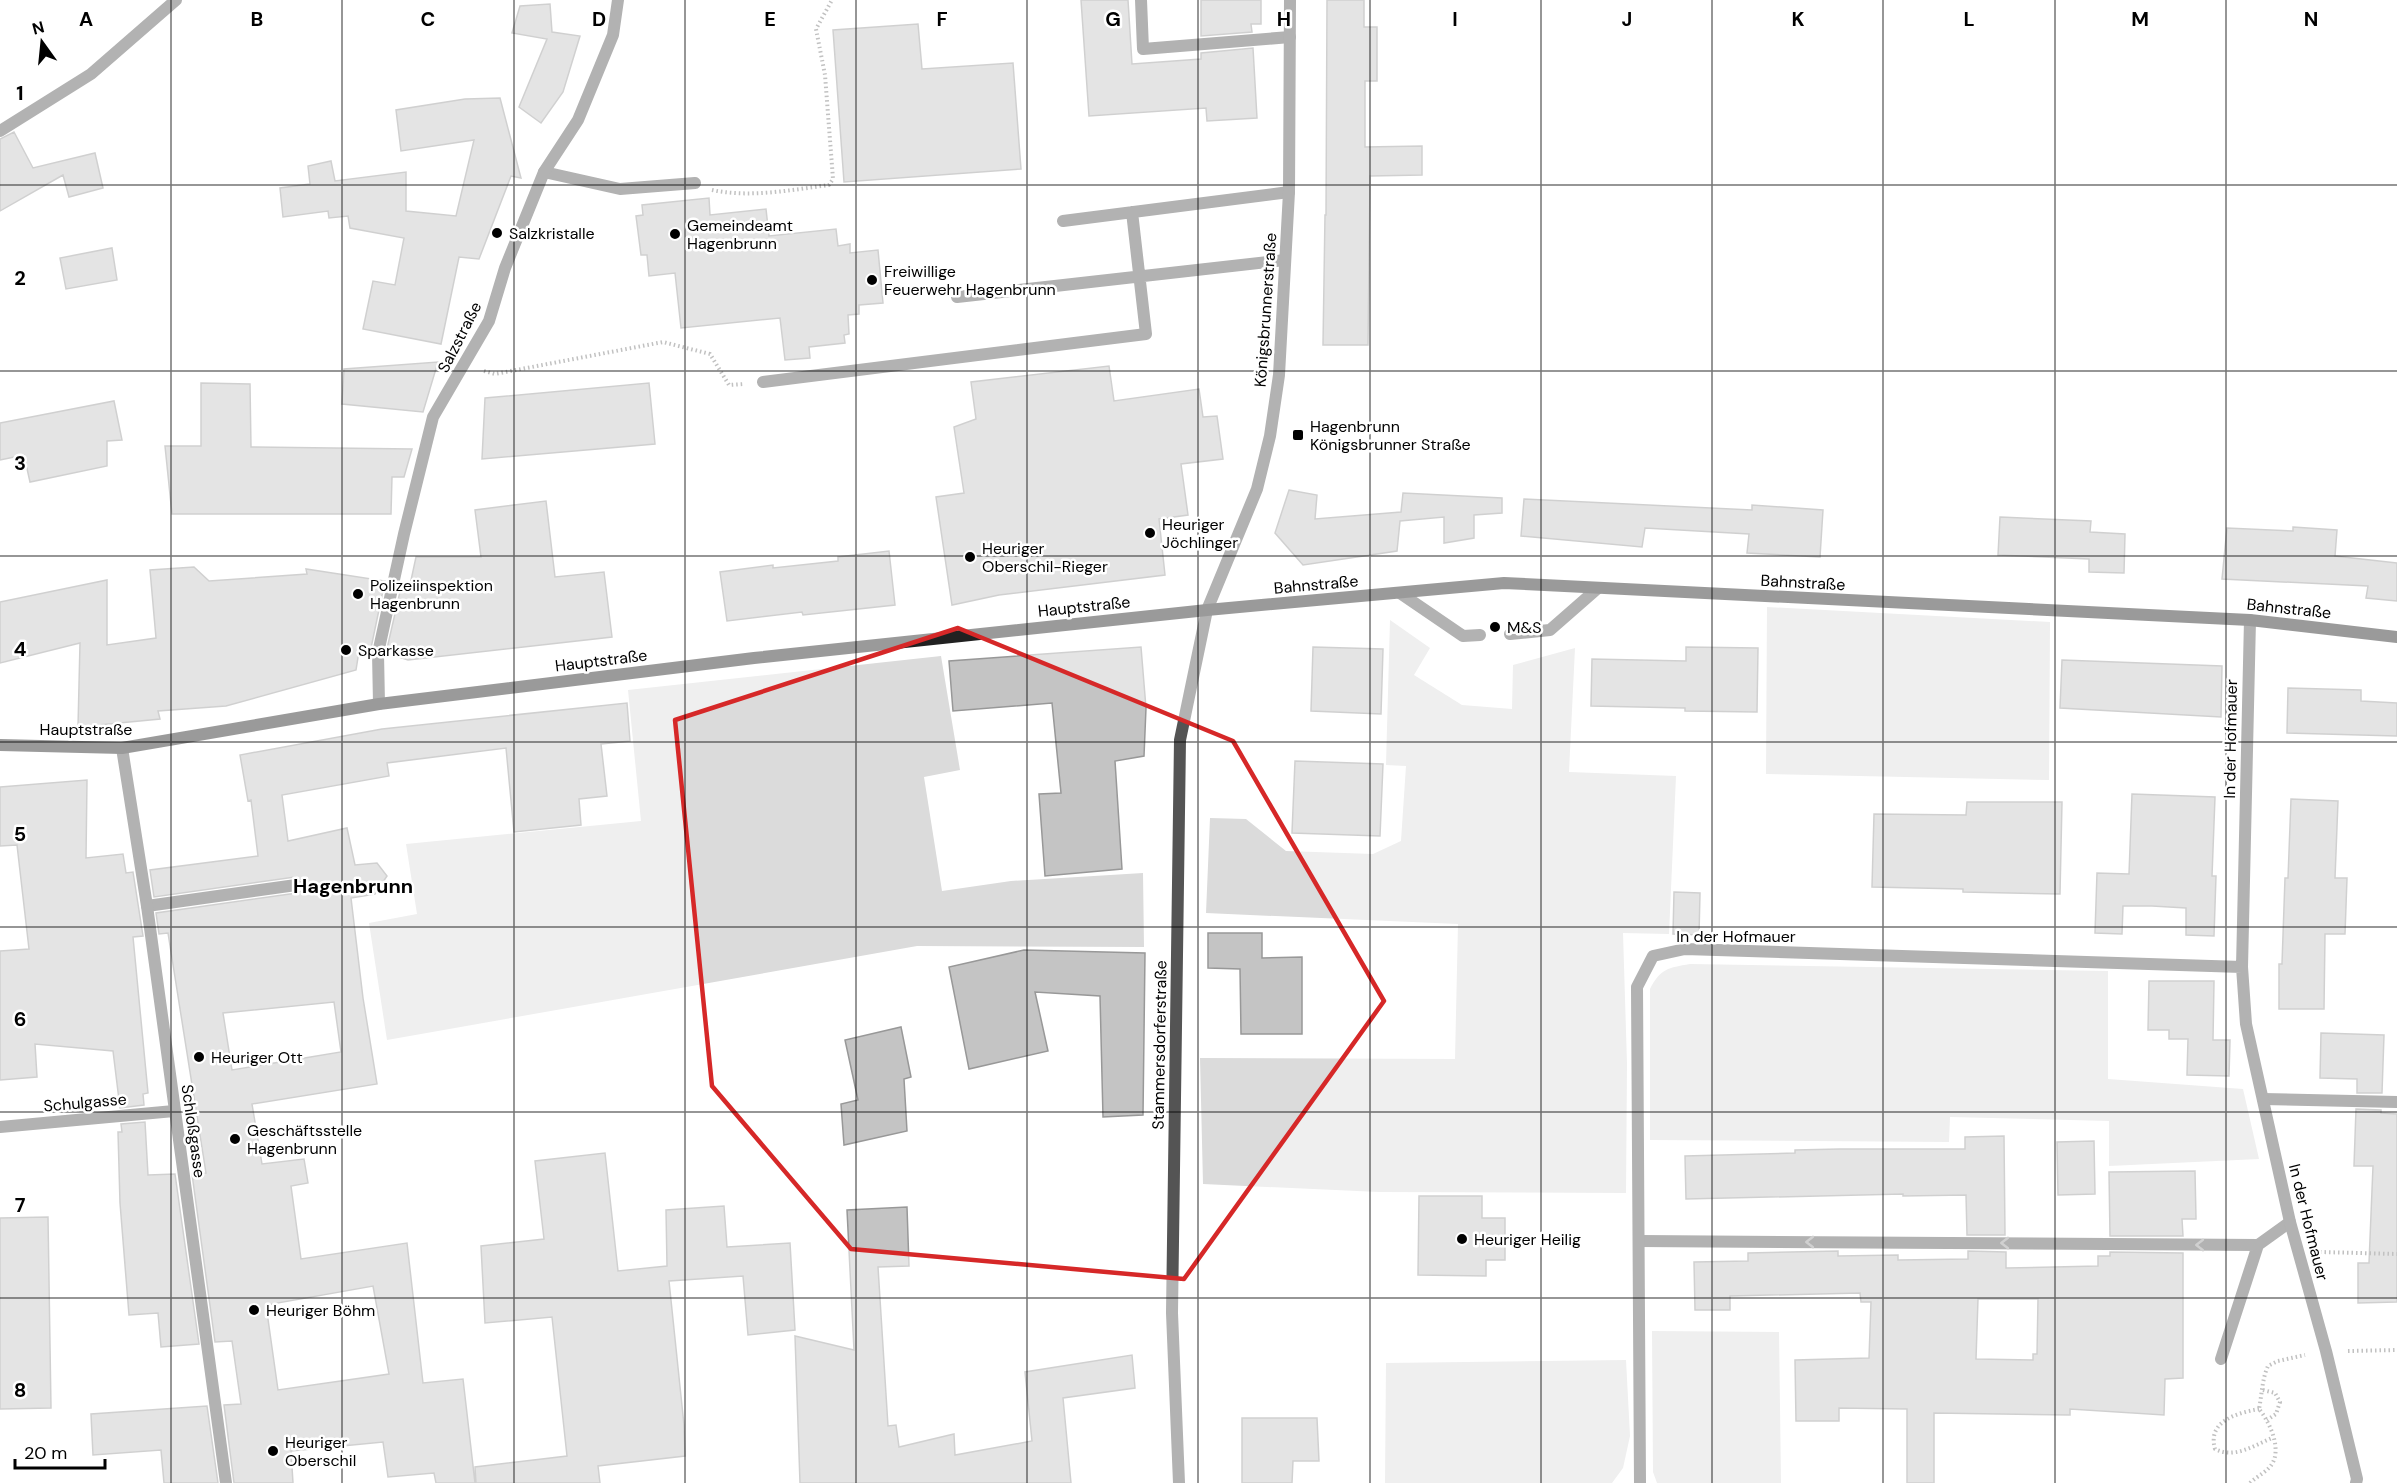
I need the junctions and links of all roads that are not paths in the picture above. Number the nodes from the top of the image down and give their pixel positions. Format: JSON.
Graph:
{"nodes":[{"id":1,"x":176,"y":0,"type":"edge"},
{"id":2,"x":618,"y":0,"type":"edge"},
{"id":3,"x":1141,"y":0,"type":"edge"},
{"id":4,"x":1290,"y":0,"type":"edge"},
{"id":5,"x":1290,"y":37,"type":"junction"},
{"id":6,"x":0,"y":131,"type":"edge"},
{"id":7,"x":544,"y":172,"type":"junction"},
{"id":8,"x":695,"y":183,"type":"road end"},
{"id":9,"x":1289,"y":192,"type":"junction"},
{"id":10,"x":1132,"y":212,"type":"junction"},
{"id":11,"x":1063,"y":220,"type":"dead end"},
{"id":12,"x":1285,"y":260,"type":"junction"},
{"id":13,"x":1140,"y":277,"type":"junction"},
{"id":14,"x":957,"y":297,"type":"dead end"},
{"id":15,"x":763,"y":382,"type":"dead end"},
{"id":16,"x":1598,"y":588,"type":"junction"},
{"id":17,"x":1400,"y":592,"type":"junction"},
{"id":18,"x":1207,"y":610,"type":"junction"},
{"id":19,"x":2250,"y":620,"type":"junction"},
{"id":20,"x":1510,"y":634,"type":"dead end"},
{"id":21,"x":1480,"y":635,"type":"dead end"},
{"id":22,"x":2397,"y":637,"type":"edge"},
{"id":23,"x":379,"y":704,"type":"junction"},
{"id":24,"x":0,"y":745,"type":"edge"},
{"id":25,"x":122,"y":748,"type":"junction"},
{"id":26,"x":296,"y":885,"type":"dead end"},
{"id":27,"x":147,"y":906,"type":"junction"},
{"id":28,"x":2241,"y":967,"type":"junction"},
{"id":29,"x":2263,"y":1099,"type":"junction"},
{"id":30,"x":2397,"y":1102,"type":"edge"},
{"id":31,"x":174,"y":1111,"type":"junction"},
{"id":32,"x":0,"y":1127,"type":"edge"},
{"id":33,"x":2290,"y":1222,"type":"junction"},
{"id":34,"x":1640,"y":1241,"type":"junction"},
{"id":35,"x":2258,"y":1245,"type":"junction"},
{"id":36,"x":2221,"y":1359,"type":"dead end"},
{"id":37,"x":226,"y":1483,"type":"edge"},
{"id":38,"x":1179,"y":1483,"type":"edge"},
{"id":39,"x":1640,"y":1483,"type":"edge"},
{"id":40,"x":2356,"y":1483,"type":"edge"}],
"edges":[{"from":1,"to":6,"type":"street"},
{"from":2,"to":7,"type":"street","name":"Salzstraße"},
{"from":3,"to":5,"type":"street"},
{"from":4,"to":5,"type":"street","name":"Königsbrunnerstraße"},
{"from":5,"to":9,"type":"street","name":"Königsbrunnerstraße"},
{"from":7,"to":8,"type":"street"},
{"from":7,"to":23,"type":"street","name":"Salzstraße"},
{"from":9,"to":10,"type":"street"},
{"from":9,"to":12,"type":"street","name":"Königsbrunnerstraße"},
{"from":10,"to":11,"type":"street"},
{"from":10,"to":13,"type":"street"},
{"from":12,"to":13,"type":"street"},
{"from":12,"to":18,"type":"street","name":"Königsbrunnerstraße"},
{"from":13,"to":14,"type":"street"},
{"from":13,"to":15,"type":"street"},
{"from":16,"to":17,"type":"main road","name":"Bahnstraße"},
{"from":16,"to":19,"type":"main road","name":"Bahnstraße"},
{"from":16,"to":20,"type":"street"},
{"from":17,"to":18,"type":"main road","name":"Bahnstraße"},
{"from":17,"to":21,"type":"street"},
{"from":18,"to":23,"type":"main road","name":"Hauptstraße"},
{"from":18,"to":38,"type":"street","name":"Stammersdorferstraße"},
{"from":19,"to":22,"type":"main road","name":"Bahnstraße"},
{"from":19,"to":28,"type":"street","name":"In der Hofmauer"},
{"from":23,"to":25,"type":"main road","name":"Hauptstraße"},
{"from":24,"to":25,"type":"main road","name":"Hauptstraße"},
{"from":25,"to":27,"type":"street","name":"Schloßgasse"},
{"from":26,"to":27,"type":"street"},
{"from":27,"to":31,"type":"street","name":"Schloßgasse"},
{"from":28,"to":29,"type":"street","name":"In der Hofmauer"},
{"from":28,"to":34,"type":"street","name":"In der Hofmauer"},
{"from":29,"to":30,"type":"street"},
{"from":29,"to":33,"type":"street","name":"In der Hofmauer"},
{"from":31,"to":32,"type":"street","name":"Schulgasse"},
{"from":31,"to":37,"type":"street","name":"Schloßgasse"},
{"from":33,"to":35,"type":"street"},
{"from":33,"to":40,"type":"street","name":"In der Hofmauer"},
{"from":35,"to":34,"type":"street","one_way":true},
{"from":34,"to":39,"type":"street","name":"In der Hofmauer"},
{"from":35,"to":36,"type":"street"}]}
